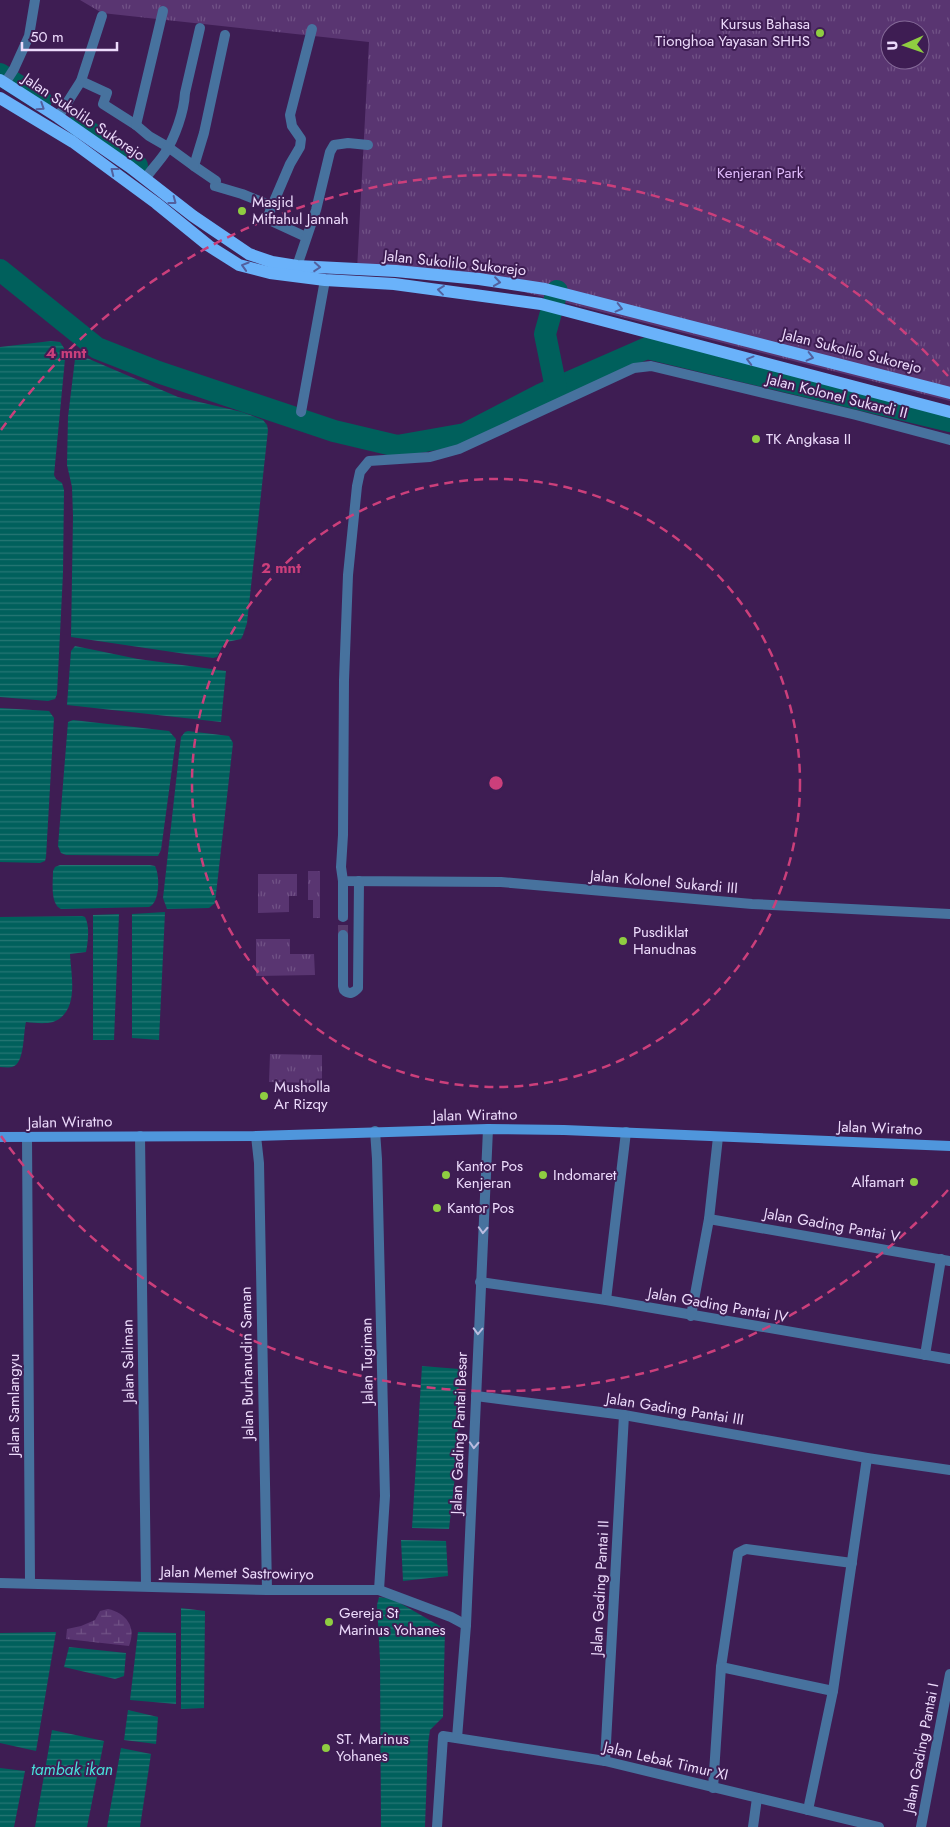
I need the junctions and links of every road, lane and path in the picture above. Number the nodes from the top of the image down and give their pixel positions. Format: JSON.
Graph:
{"nodes":[{"id":1,"x":34,"y":0,"type":"edge"},
{"id":2,"x":163,"y":11,"type":"dead end"},
{"id":3,"x":102,"y":16,"type":"dead end"},
{"id":4,"x":200,"y":28,"type":"dead end"},
{"id":5,"x":312,"y":29,"type":"dead end"},
{"id":6,"x":225,"y":35,"type":"dead end"},
{"id":7,"x":6,"y":79,"type":"edge"},
{"id":8,"x":81,"y":81,"type":"junction"},
{"id":9,"x":0,"y":98,"type":"edge"},
{"id":10,"x":59,"y":116,"type":"junction"},
{"id":11,"x":136,"y":125,"type":"junction"},
{"id":12,"x":50,"y":129,"type":"junction"},
{"id":13,"x":368,"y":145,"type":"dead end"},
{"id":14,"x":168,"y":147,"type":"junction"},
{"id":15,"x":194,"y":166,"type":"junction"},
{"id":16,"x":149,"y":174,"type":"junction"},
{"id":17,"x":272,"y":206,"type":"junction"},
{"id":18,"x":306,"y":237,"type":"junction"},
{"id":19,"x":299,"y":261,"type":"junction"},
{"id":20,"x":271,"y":268,"type":"junction"},
{"id":21,"x":325,"y":280,"type":"junction"},
{"id":22,"x":596,"y":303,"type":"junction"},
{"id":23,"x":594,"y":318,"type":"junction"},
{"id":24,"x":950,"y":392,"type":"edge"},
{"id":25,"x":301,"y":412,"type":"dead end"},
{"id":26,"x":950,"y":412,"type":"edge"},
{"id":27,"x":950,"y":440,"type":"edge"},
{"id":28,"x":343,"y":881,"type":"junction"},
{"id":29,"x":359,"y":881,"type":"junction"},
{"id":30,"x":950,"y":914,"type":"edge"},
{"id":31,"x":343,"y":917,"type":"tunnel mouth"},
{"id":32,"x":343,"y":935,"type":"tunnel mouth"},
{"id":33,"x":488,"y":1129,"type":"junction"},
{"id":34,"x":375,"y":1131,"type":"junction"},
{"id":35,"x":626,"y":1132,"type":"junction"},
{"id":36,"x":140,"y":1136,"type":"junction"},
{"id":37,"x":256,"y":1136,"type":"junction"},
{"id":38,"x":0,"y":1137,"type":"edge"},
{"id":39,"x":27,"y":1137,"type":"junction"},
{"id":40,"x":718,"y":1137,"type":"junction"},
{"id":41,"x":950,"y":1146,"type":"edge"},
{"id":42,"x":708,"y":1219,"type":"junction"},
{"id":43,"x":946,"y":1260,"type":"edge"},
{"id":44,"x":480,"y":1282,"type":"junction"},
{"id":45,"x":606,"y":1300,"type":"junction"},
{"id":46,"x":691,"y":1316,"type":"junction"},
{"id":47,"x":925,"y":1355,"type":"junction"},
{"id":48,"x":950,"y":1359,"type":"edge"},
{"id":49,"x":476,"y":1396,"type":"junction"},
{"id":50,"x":624,"y":1415,"type":"junction"},
{"id":51,"x":867,"y":1458,"type":"junction"},
{"id":52,"x":950,"y":1470,"type":"edge"},
{"id":53,"x":852,"y":1563,"type":"junction"},
{"id":54,"x":30,"y":1582,"type":"junction"},
{"id":55,"x":0,"y":1583,"type":"edge"},
{"id":56,"x":146,"y":1586,"type":"junction"},
{"id":57,"x":267,"y":1590,"type":"junction"},
{"id":58,"x":379,"y":1590,"type":"junction"},
{"id":59,"x":466,"y":1625,"type":"junction"},
{"id":60,"x":721,"y":1667,"type":"junction"},
{"id":61,"x":950,"y":1674,"type":"edge"},
{"id":62,"x":833,"y":1690,"type":"junction"},
{"id":63,"x":457,"y":1738,"type":"junction"},
{"id":64,"x":605,"y":1762,"type":"junction"},
{"id":65,"x":713,"y":1788,"type":"junction"},
{"id":66,"x":757,"y":1798,"type":"junction"},
{"id":67,"x":808,"y":1810,"type":"junction"},
{"id":68,"x":437,"y":1827,"type":"edge"},
{"id":69,"x":753,"y":1827,"type":"edge"},
{"id":70,"x":879,"y":1827,"type":"edge"},
{"id":71,"x":921,"y":1827,"type":"edge"}],
"edges":[{"from":1,"to":7,"type":"street"},
{"from":2,"to":11,"type":"street"},
{"from":3,"to":8,"type":"street"},
{"from":4,"to":14,"type":"street"},
{"from":5,"to":17,"type":"street"},
{"from":6,"to":15,"type":"street"},
{"from":7,"to":10,"type":"main road","name":"Jalan Sukolilo Sukorejo","one_way":true},
{"from":8,"to":10,"type":"street"},
{"from":8,"to":11,"type":"street"},
{"from":9,"to":12,"type":"main road","name":"Jalan Sukolilo Sukorejo"},
{"from":10,"to":12,"type":"main road"},
{"from":10,"to":16,"type":"main road","name":"Jalan Sukolilo Sukorejo"},
{"from":11,"to":14,"type":"street"},
{"from":20,"to":12,"type":"main road","name":"Jalan Sukolilo Sukorejo","one_way":true},
{"from":13,"to":18,"type":"street"},
{"from":14,"to":15,"type":"street"},
{"from":14,"to":16,"type":"street"},
{"from":15,"to":17,"type":"street"},
{"from":16,"to":20,"type":"main road","name":"Jalan Sukolilo Sukorejo","one_way":true},
{"from":17,"to":18,"type":"street"},
{"from":18,"to":19,"type":"street"},
{"from":19,"to":20,"type":"main road","name":"Jalan Sukolilo Sukorejo"},
{"from":19,"to":22,"type":"main road","name":"Jalan Sukolilo Sukorejo","one_way":true},
{"from":20,"to":21,"type":"main road","name":"Jalan Sukolilo Sukorejo"},
{"from":23,"to":21,"type":"main road","name":"Jalan Sukolilo Sukorejo","one_way":true},
{"from":21,"to":25,"type":"street"},
{"from":22,"to":23,"type":"main road"},
{"from":22,"to":24,"type":"main road","name":"Jalan Sukolilo Sukorejo","one_way":true},
{"from":26,"to":23,"type":"main road","name":"Jalan Sukolilo Sukorejo","one_way":true},
{"from":27,"to":28,"type":"street","name":"Jalan Kolonel Sukardi II"},
{"from":28,"to":29,"type":"street","name":"Jalan Kolonel Sukardi III"},
{"from":28,"to":31,"type":"street"},
{"from":29,"to":30,"type":"street","name":"Jalan Kolonel Sukardi III"},
{"from":29,"to":32,"type":"street"},
{"from":33,"to":34,"type":"main road","name":"Jalan Wiratno"},
{"from":33,"to":35,"type":"main road","name":"Jalan Wiratno"},
{"from":33,"to":44,"type":"street","name":"Jalan Gading Pantai Besar","one_way":true},
{"from":34,"to":37,"type":"main road","name":"Jalan Wiratno"},
{"from":34,"to":58,"type":"street","name":"Jalan Tugiman"},
{"from":35,"to":40,"type":"main road","name":"Jalan Wiratno"},
{"from":35,"to":45,"type":"street"},
{"from":36,"to":37,"type":"main road","name":"Jalan Wiratno"},
{"from":36,"to":39,"type":"main road","name":"Jalan Wiratno"},
{"from":36,"to":56,"type":"street","name":"Jalan Saliman"},
{"from":37,"to":57,"type":"street","name":"Jalan Burhanudin Saman"},
{"from":38,"to":39,"type":"main road","name":"Jalan Wiratno"},
{"from":39,"to":54,"type":"street","name":"Jalan Samlangyu"},
{"from":40,"to":41,"type":"main road","name":"Jalan Wiratno"},
{"from":40,"to":42,"type":"street"},
{"from":42,"to":43,"type":"street","name":"Jalan Gading Pantai V"},
{"from":42,"to":46,"type":"street"},
{"from":43,"to":47,"type":"street"},
{"from":44,"to":45,"type":"street","name":"Jalan Gading Pantai IV"},
{"from":44,"to":49,"type":"street","name":"Jalan Gading Pantai Besar","one_way":true},
{"from":45,"to":46,"type":"street","name":"Jalan Gading Pantai IV"},
{"from":46,"to":47,"type":"street","name":"Jalan Gading Pantai IV"},
{"from":47,"to":48,"type":"street","name":"Jalan Gading Pantai IV"},
{"from":49,"to":50,"type":"street","name":"Jalan Gading Pantai III"},
{"from":49,"to":59,"type":"street","name":"Jalan Gading Pantai Besar","one_way":true},
{"from":50,"to":51,"type":"street","name":"Jalan Gading Pantai III"},
{"from":50,"to":64,"type":"street","name":"Jalan Gading Pantai II"},
{"from":51,"to":52,"type":"street","name":"Jalan Gading Pantai III"},
{"from":51,"to":53,"type":"street"},
{"from":53,"to":60,"type":"street"},
{"from":53,"to":62,"type":"street"},
{"from":54,"to":55,"type":"street","name":"Jalan Memet Sastrowiryo"},
{"from":54,"to":56,"type":"street","name":"Jalan Memet Sastrowiryo"},
{"from":56,"to":57,"type":"street","name":"Jalan Memet Sastrowiryo"},
{"from":57,"to":58,"type":"street","name":"Jalan Memet Sastrowiryo"},
{"from":58,"to":59,"type":"street","name":"Jalan Memet Sastrowiryo"},
{"from":59,"to":63,"type":"street","name":"Jalan Gading Pantai Besar"},
{"from":60,"to":62,"type":"street"},
{"from":60,"to":65,"type":"street"},
{"from":61,"to":71,"type":"street","name":"Jalan Gading Pantai I"},
{"from":62,"to":67,"type":"street"},
{"from":63,"to":64,"type":"street","name":"Jalan Lebak Timur XI"},
{"from":63,"to":68,"type":"street","name":"Jalan Lebak Timur XI"},
{"from":64,"to":65,"type":"street","name":"Jalan Lebak Timur XI"},
{"from":65,"to":66,"type":"street","name":"Jalan Lebak Timur XI"},
{"from":66,"to":67,"type":"street","name":"Jalan Lebak Timur XI"},
{"from":66,"to":69,"type":"street"},
{"from":67,"to":70,"type":"street","name":"Jalan Lebak Timur XI"}]}
